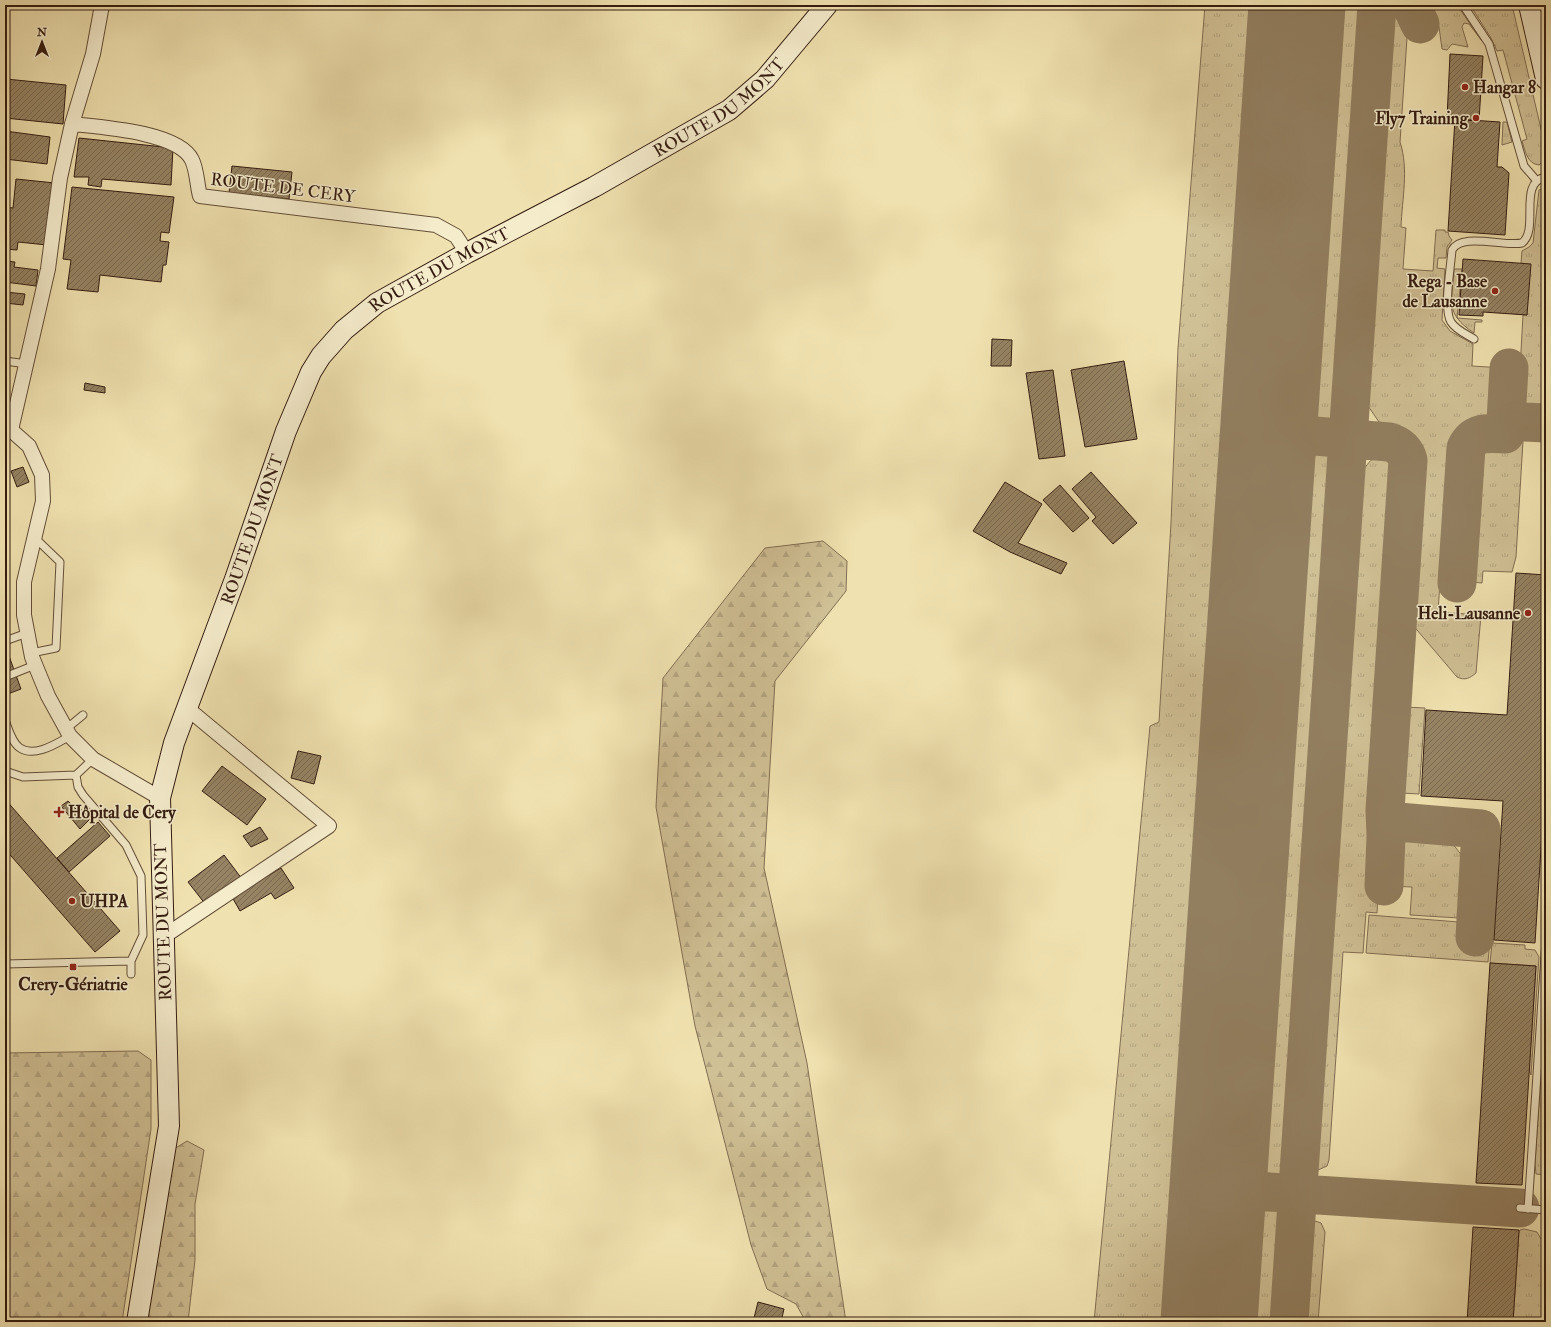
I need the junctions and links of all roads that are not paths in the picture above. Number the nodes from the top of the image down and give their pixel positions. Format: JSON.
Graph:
{"nodes":[{"id":1,"x":102,"y":5,"type":"edge"},
{"id":2,"x":828,"y":5,"type":"edge"},
{"id":3,"x":1463,"y":5,"type":"edge"},
{"id":4,"x":1529,"y":5,"type":"edge"},
{"id":5,"x":1546,"y":79,"type":"edge"},
{"id":6,"x":72,"y":124,"type":"junction"},
{"id":7,"x":1546,"y":177,"type":"edge"},
{"id":8,"x":1537,"y":181,"type":"junction"},
{"id":9,"x":467,"y":253,"type":"junction"},
{"id":10,"x":1474,"y":339,"type":"dead end"},
{"id":11,"x":5,"y":361,"type":"edge"},
{"id":12,"x":27,"y":364,"type":"junction"},
{"id":13,"x":8,"y":429,"type":"edge"},
{"id":14,"x":34,"y":537,"type":"junction"},
{"id":15,"x":27,"y":633,"type":"junction"},
{"id":16,"x":5,"y":641,"type":"edge"},
{"id":17,"x":33,"y":659,"type":"junction"},
{"id":18,"x":5,"y":677,"type":"edge"},
{"id":19,"x":188,"y":709,"type":"junction"},
{"id":20,"x":83,"y":715,"type":"dead end"},
{"id":21,"x":5,"y":720,"type":"edge"},
{"id":22,"x":68,"y":732,"type":"junction"},
{"id":23,"x":93,"y":759,"type":"junction"},
{"id":24,"x":5,"y":771,"type":"edge"},
{"id":25,"x":76,"y":775,"type":"junction"},
{"id":26,"x":160,"y":798,"type":"junction"},
{"id":27,"x":164,"y":937,"type":"junction"},
{"id":28,"x":1546,"y":940,"type":"edge"},
{"id":29,"x":131,"y":961,"type":"junction"},
{"id":30,"x":5,"y":964,"type":"edge"},
{"id":31,"x":131,"y":974,"type":"dead end"},
{"id":32,"x":1546,"y":1210,"type":"edge"},
{"id":33,"x":137,"y":1322,"type":"edge"}],
"edges":[{"from":1,"to":6,"type":"street"},
{"from":2,"to":9,"type":"main road","name":"ROUTE DU MONT"},
{"from":3,"to":8,"type":"lane"},
{"from":4,"to":5,"type":"main road"},
{"from":6,"to":9,"type":"street","name":"ROUTE DE CERY"},
{"from":6,"to":12,"type":"street"},
{"from":7,"to":8,"type":"lane"},
{"from":8,"to":10,"type":"lane"},
{"from":9,"to":19,"type":"main road","name":"ROUTE DU MONT"},
{"from":11,"to":12,"type":"lane"},
{"from":12,"to":13,"type":"street"},
{"from":13,"to":14,"type":"street"},
{"from":14,"to":15,"type":"street"},
{"from":14,"to":17,"type":"lane"},
{"from":15,"to":16,"type":"lane"},
{"from":15,"to":17,"type":"street"},
{"from":17,"to":18,"type":"lane"},
{"from":17,"to":22,"type":"street"},
{"from":19,"to":26,"type":"main road","name":"ROUTE DU MONT"},
{"from":19,"to":27,"type":"street"},
{"from":20,"to":22,"type":"lane"},
{"from":21,"to":22,"type":"lane"},
{"from":22,"to":23,"type":"street"},
{"from":23,"to":25,"type":"lane"},
{"from":23,"to":26,"type":"street"},
{"from":24,"to":25,"type":"lane"},
{"from":25,"to":29,"type":"lane"},
{"from":26,"to":27,"type":"main road","name":"ROUTE DU MONT"},
{"from":27,"to":33,"type":"main road","name":"ROUTE DU MONT"},
{"from":28,"to":32,"type":"lane"},
{"from":29,"to":30,"type":"lane"},
{"from":29,"to":31,"type":"lane"}]}
